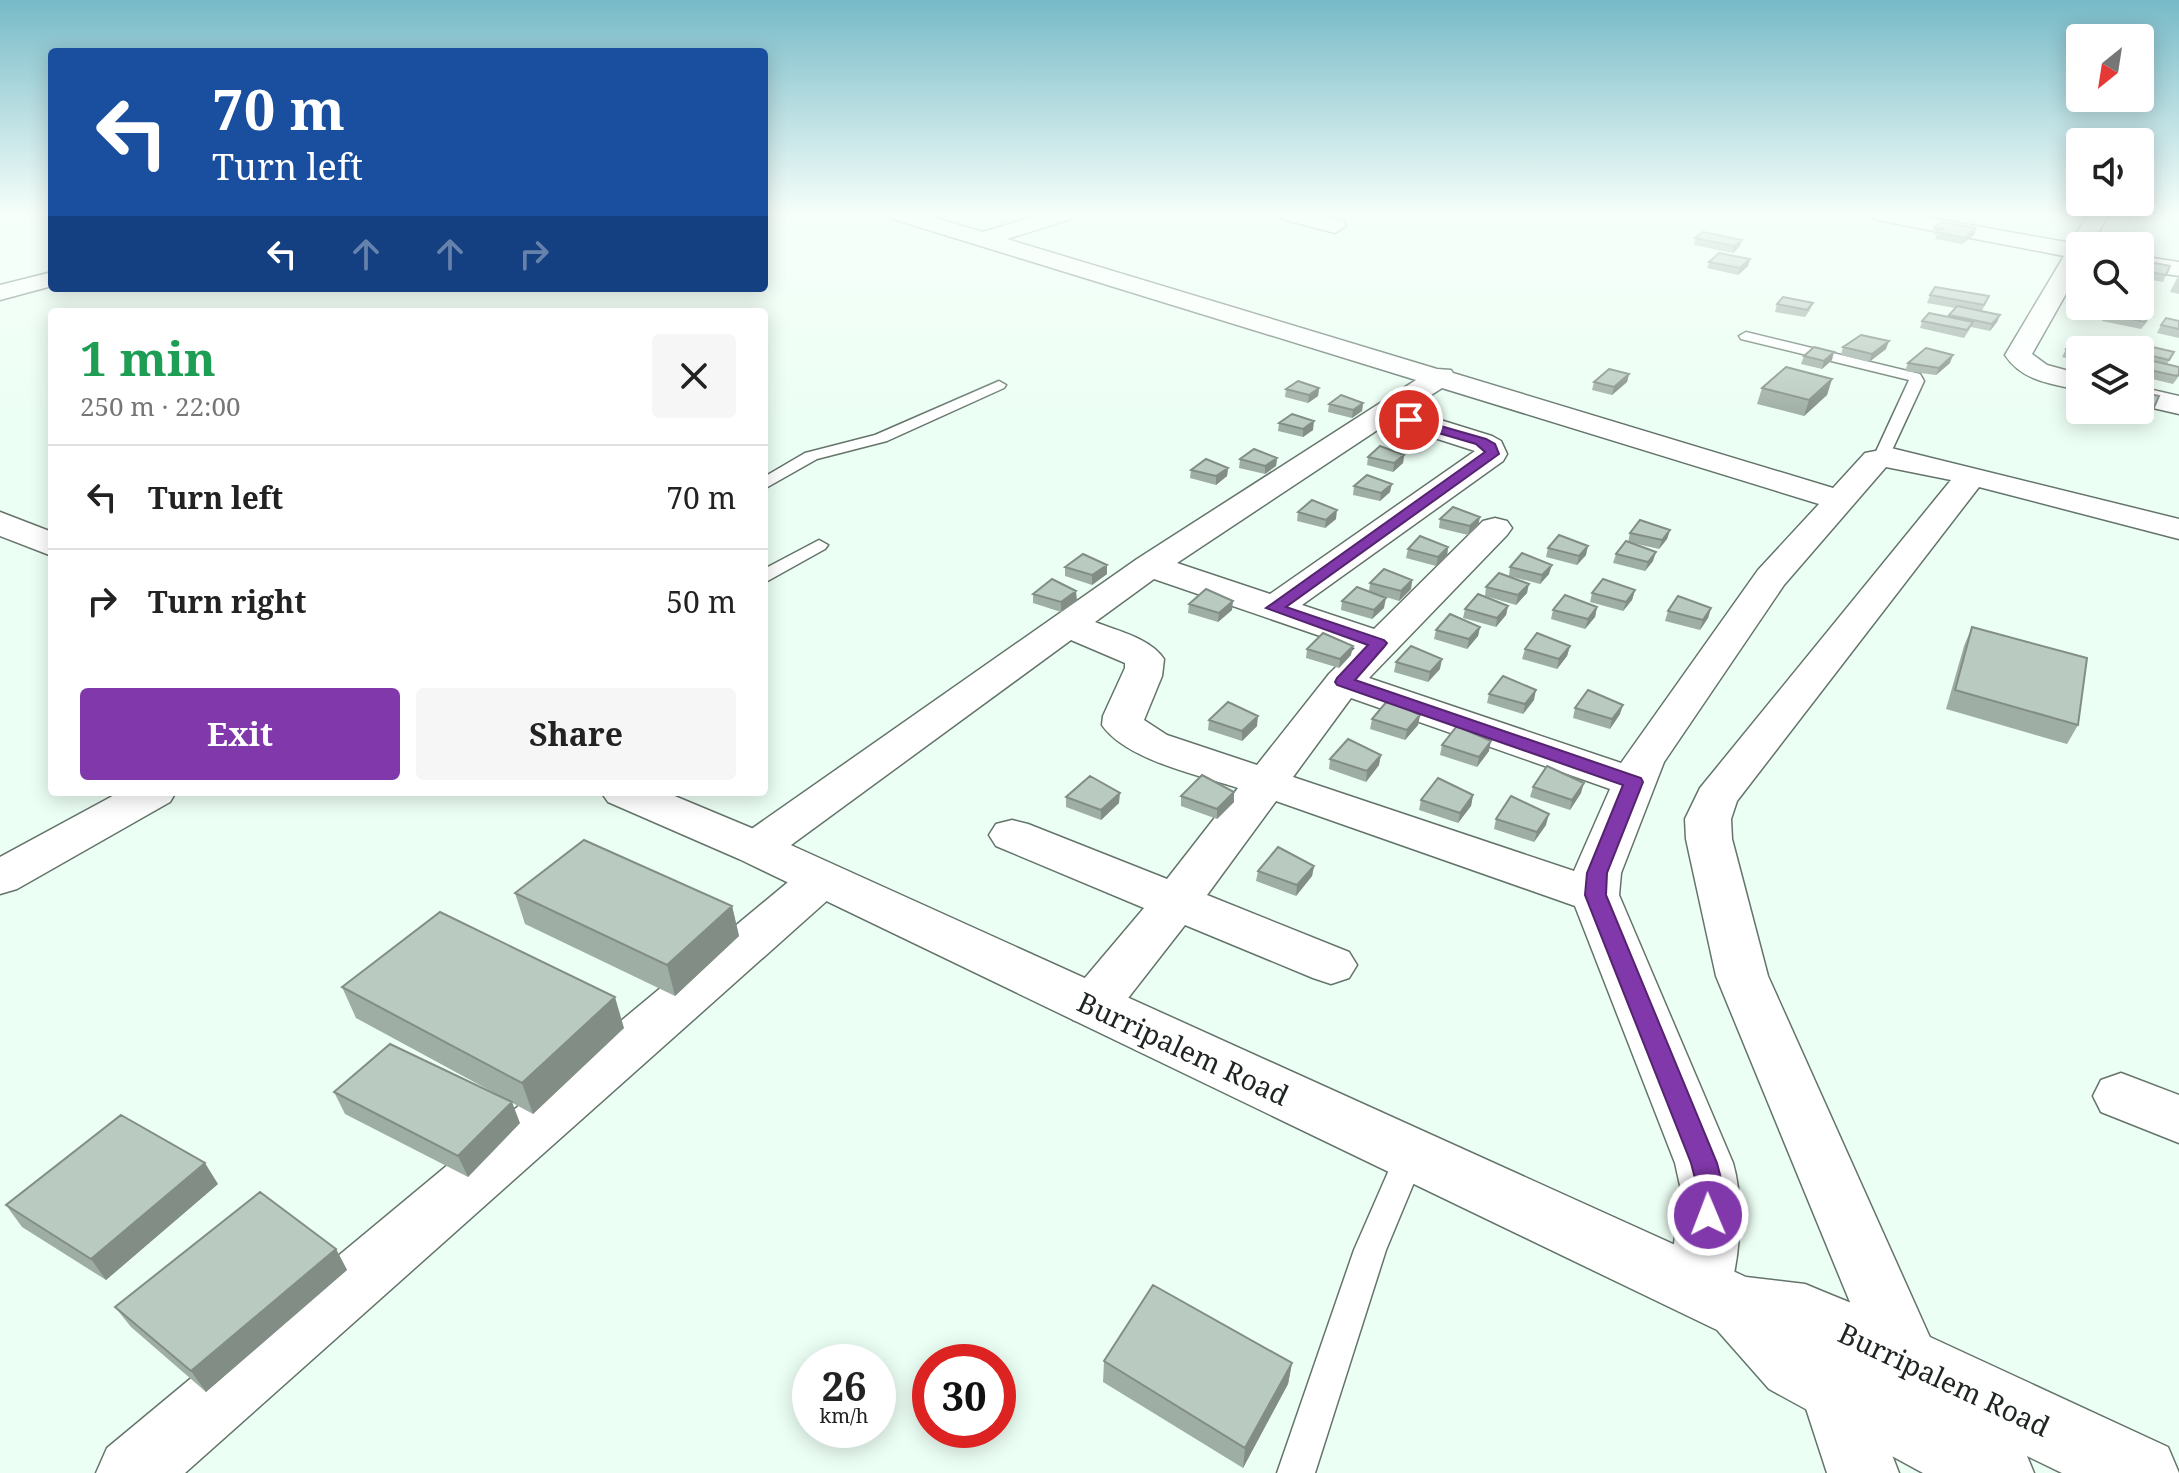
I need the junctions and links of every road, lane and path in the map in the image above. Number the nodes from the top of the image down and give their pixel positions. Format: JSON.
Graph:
{"nodes":[{"id":1,"x":38,"y":283,"type":"edge"},
{"id":2,"x":1130,"y":283,"type":"edge"},
{"id":3,"x":2061,"y":283,"type":"edge"},
{"id":4,"x":0,"y":293,"type":"edge"},
{"id":5,"x":1746,"y":336,"type":"dead end"},
{"id":6,"x":1441,"y":376,"type":"junction"},
{"id":7,"x":2066,"y":378,"type":"edge"},
{"id":8,"x":999,"y":385,"type":"dead end"},
{"id":9,"x":2154,"y":399,"type":"edge"},
{"id":10,"x":2179,"y":405,"type":"edge"},
{"id":11,"x":1385,"y":413,"type":"junction"},
{"id":12,"x":1881,"y":458,"type":"junction"},
{"id":13,"x":1971,"y":476,"type":"junction"},
{"id":14,"x":768,"y":482,"type":"edge"},
{"id":15,"x":1842,"y":501,"type":"junction"},
{"id":16,"x":0,"y":523,"type":"edge"},
{"id":17,"x":1495,"y":528,"type":"dead end"},
{"id":18,"x":2179,"y":529,"type":"edge"},
{"id":19,"x":48,"y":543,"type":"edge"},
{"id":20,"x":819,"y":545,"type":"dead end"},
{"id":21,"x":1149,"y":566,"type":"junction"},
{"id":22,"x":768,"y":575,"type":"edge"},
{"id":23,"x":1274,"y":608,"type":"junction"},
{"id":24,"x":1068,"y":625,"type":"junction"},
{"id":25,"x":1379,"y":643,"type":"junction"},
{"id":26,"x":1343,"y":682,"type":"junction"},
{"id":27,"x":1634,"y":782,"type":"junction"},
{"id":28,"x":1265,"y":784,"type":"junction"},
{"id":29,"x":147,"y":796,"type":"edge"},
{"id":30,"x":633,"y":796,"type":"edge"},
{"id":31,"x":1012,"y":835,"type":"dead end"},
{"id":32,"x":756,"y":848,"type":"junction"},
{"id":33,"x":0,"y":878,"type":"edge"},
{"id":34,"x":822,"y":879,"type":"junction"},
{"id":35,"x":1595,"y":895,"type":"junction"},
{"id":36,"x":1138,"y":951,"type":"junction"},
{"id":37,"x":1331,"y":965,"type":"dead end"},
{"id":38,"x":2121,"y":1096,"type":"dead end"},
{"id":39,"x":2179,"y":1120,"type":"edge"},
{"id":40,"x":1410,"y":1156,"type":"junction"},
{"id":41,"x":1720,"y":1299,"type":"junction"},
{"id":42,"x":1908,"y":1362,"type":"junction"},
{"id":43,"x":1833,"y":1387,"type":"junction"},
{"id":44,"x":132,"y":1473,"type":"edge"},
{"id":45,"x":1296,"y":1473,"type":"edge"},
{"id":46,"x":1863,"y":1473,"type":"edge"},
{"id":47,"x":1997,"y":1473,"type":"edge"},
{"id":48,"x":2142,"y":1473,"type":"edge"}],
"edges":[{"from":1,"to":4,"type":"street"},
{"from":2,"to":6,"type":"street"},
{"from":3,"to":7,"type":"street"},
{"from":5,"to":12,"type":"lane"},
{"from":6,"to":11,"type":"street"},
{"from":6,"to":15,"type":"street"},
{"from":8,"to":14,"type":"lane"},
{"from":9,"to":10,"type":"street"},
{"from":11,"to":21,"type":"street"},
{"from":11,"to":23,"type":"street"},
{"from":12,"to":13,"type":"street"},
{"from":12,"to":15,"type":"street"},
{"from":13,"to":18,"type":"street"},
{"from":13,"to":42,"type":"street"},
{"from":15,"to":27,"type":"street"},
{"from":16,"to":19,"type":"main road"},
{"from":17,"to":25,"type":"street"},
{"from":20,"to":22,"type":"lane"},
{"from":21,"to":23,"type":"street"},
{"from":21,"to":24,"type":"street"},
{"from":23,"to":25,"type":"street"},
{"from":24,"to":28,"type":"street"},
{"from":24,"to":32,"type":"street"},
{"from":25,"to":26,"type":"street"},
{"from":26,"to":27,"type":"street"},
{"from":26,"to":28,"type":"street"},
{"from":27,"to":35,"type":"street"},
{"from":28,"to":35,"type":"street"},
{"from":28,"to":36,"type":"street"},
{"from":29,"to":33,"type":"street"},
{"from":30,"to":32,"type":"main road","name":"Burripalem Road"},
{"from":31,"to":36,"type":"street"},
{"from":32,"to":34,"type":"main road","name":"Burripalem Road"},
{"from":34,"to":36,"type":"main road","name":"Burripalem Road"},
{"from":34,"to":44,"type":"street"},
{"from":35,"to":41,"type":"street"},
{"from":36,"to":37,"type":"street"},
{"from":36,"to":40,"type":"main road","name":"Burripalem Road"},
{"from":38,"to":39,"type":"street"},
{"from":40,"to":41,"type":"main road","name":"Burripalem Road"},
{"from":40,"to":45,"type":"lane"},
{"from":41,"to":42,"type":"main road","name":"Burripalem Road"},
{"from":41,"to":43,"type":"main road","name":"Burripalem Road"},
{"from":42,"to":48,"type":"main road","name":"Burripalem Road"},
{"from":43,"to":46,"type":"street"},
{"from":43,"to":47,"type":"main road","name":"Burripalem Road"}]}
